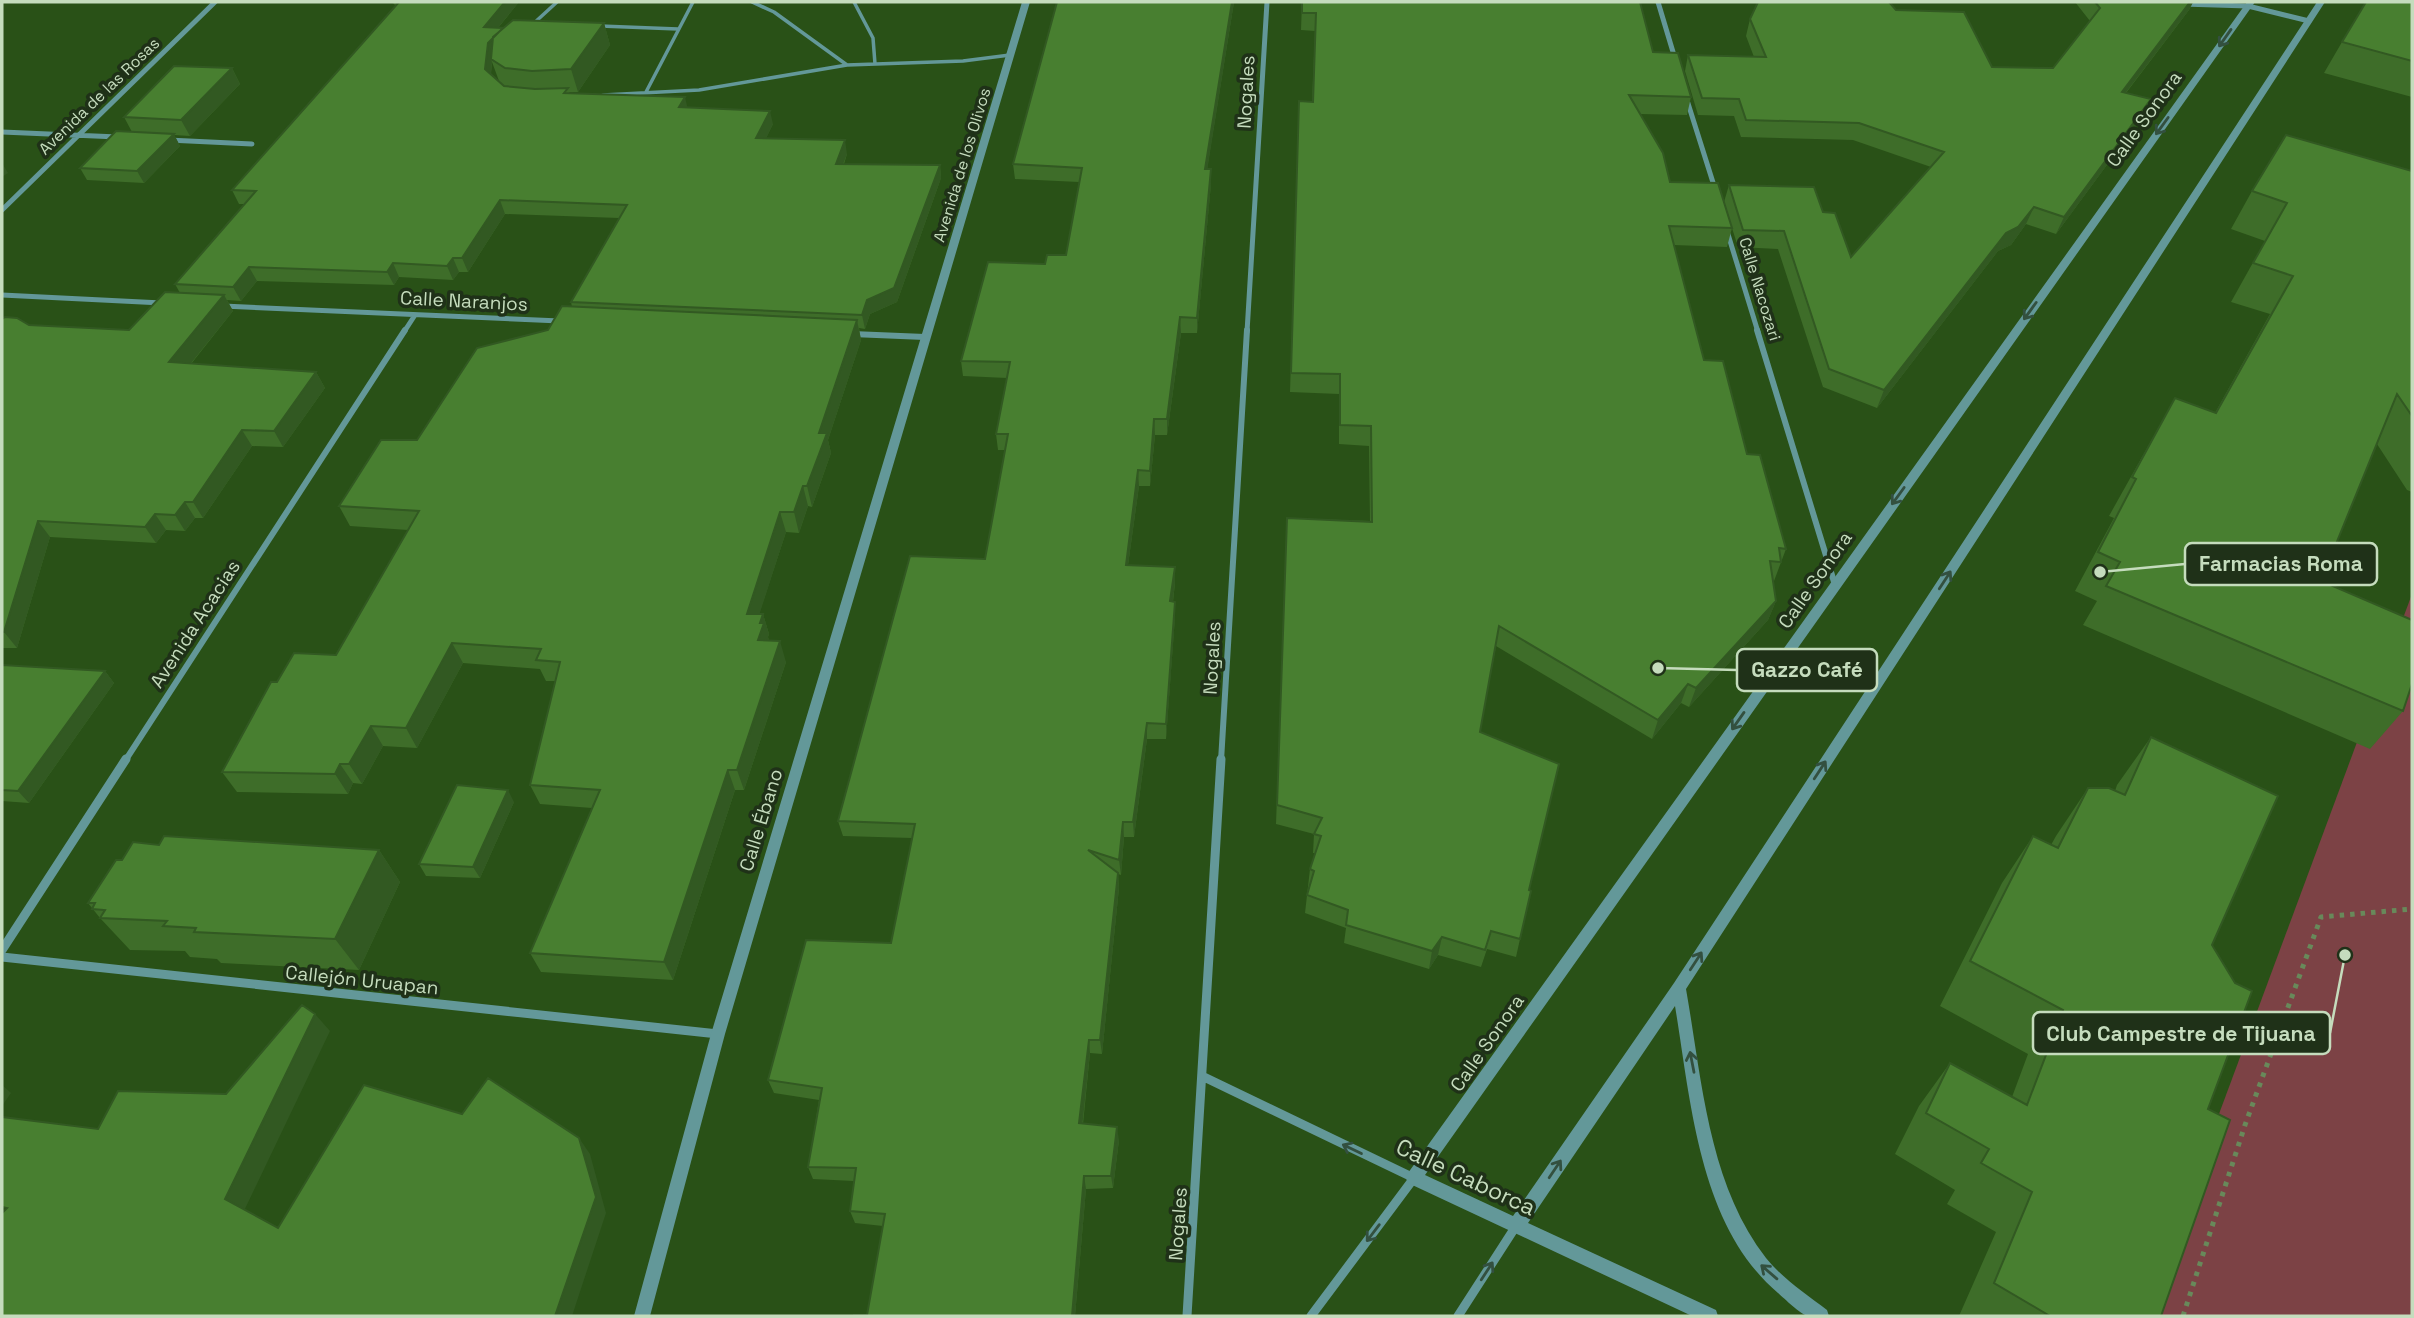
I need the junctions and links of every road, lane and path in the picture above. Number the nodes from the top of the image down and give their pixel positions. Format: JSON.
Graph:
{"nodes":[{"id":1,"x":215,"y":2,"type":"edge"},
{"id":2,"x":557,"y":2,"type":"edge"},
{"id":3,"x":693,"y":2,"type":"edge"},
{"id":4,"x":752,"y":2,"type":"edge"},
{"id":5,"x":854,"y":2,"type":"edge"},
{"id":6,"x":1026,"y":2,"type":"edge"},
{"id":7,"x":1267,"y":2,"type":"edge"},
{"id":8,"x":1658,"y":2,"type":"edge"},
{"id":9,"x":2321,"y":2,"type":"edge"},
{"id":10,"x":2168,"y":4,"type":"edge"},
{"id":11,"x":2249,"y":4,"type":"edge"},
{"id":12,"x":2309,"y":21,"type":"junction"},
{"id":13,"x":534,"y":23,"type":"junction"},
{"id":14,"x":547,"y":23,"type":"edge"},
{"id":15,"x":600,"y":26,"type":"edge"},
{"id":16,"x":678,"y":29,"type":"junction"},
{"id":17,"x":525,"y":32,"type":"edge"},
{"id":18,"x":1010,"y":55,"type":"junction"},
{"id":19,"x":875,"y":64,"type":"junction"},
{"id":20,"x":847,"y":65,"type":"junction"},
{"id":21,"x":1678,"y":68,"type":"edge"},
{"id":22,"x":646,"y":92,"type":"junction"},
{"id":23,"x":1686,"y":94,"type":"edge"},
{"id":24,"x":592,"y":95,"type":"edge"},
{"id":25,"x":2,"y":132,"type":"edge"},
{"id":26,"x":76,"y":135,"type":"junction"},
{"id":27,"x":130,"y":138,"type":"edge"},
{"id":28,"x":157,"y":139,"type":"edge"},
{"id":29,"x":252,"y":144,"type":"dead end"},
{"id":30,"x":1718,"y":201,"type":"edge"},
{"id":31,"x":2,"y":210,"type":"edge"},
{"id":32,"x":1726,"y":227,"type":"edge"},
{"id":33,"x":2,"y":295,"type":"edge"},
{"id":34,"x":167,"y":303,"type":"edge"},
{"id":35,"x":209,"y":305,"type":"edge"},
{"id":36,"x":415,"y":315,"type":"junction"},
{"id":37,"x":567,"y":321,"type":"edge"},
{"id":38,"x":842,"y":334,"type":"edge"},
{"id":39,"x":925,"y":337,"type":"junction"},
{"id":40,"x":1835,"y":585,"type":"junction"},
{"id":41,"x":2412,"y":909,"type":"edge"},
{"id":42,"x":2,"y":950,"type":"edge"},
{"id":43,"x":2,"y":957,"type":"edge"},
{"id":44,"x":1679,"y":988,"type":"junction"},
{"id":45,"x":718,"y":1034,"type":"junction"},
{"id":46,"x":1203,"y":1077,"type":"junction"},
{"id":47,"x":1414,"y":1178,"type":"junction"},
{"id":48,"x":1516,"y":1226,"type":"junction"},
{"id":49,"x":642,"y":1316,"type":"edge"},
{"id":50,"x":1187,"y":1316,"type":"edge"},
{"id":51,"x":1311,"y":1316,"type":"edge"},
{"id":52,"x":1458,"y":1316,"type":"edge"},
{"id":53,"x":1710,"y":1316,"type":"edge"},
{"id":54,"x":1821,"y":1316,"type":"edge"},
{"id":55,"x":2183,"y":1316,"type":"edge"}],
"edges":[{"from":1,"to":26,"type":"street","name":"Avenida de las Rosas"},
{"from":2,"to":13,"type":"lane"},
{"from":3,"to":16,"type":"lane"},
{"from":4,"to":20,"type":"lane"},
{"from":5,"to":19,"type":"lane"},
{"from":6,"to":18,"type":"street","name":"Avenida de los Olivos"},
{"from":7,"to":46,"type":"street","name":"Nogales"},
{"from":8,"to":21,"type":"street"},
{"from":9,"to":12,"type":"street"},
{"from":10,"to":11,"type":"street"},
{"from":11,"to":12,"type":"street"},
{"from":11,"to":40,"type":"street","name":"Calle Sonora","one_way":true},
{"from":44,"to":12,"type":"street","one_way":true},
{"from":13,"to":14,"type":"lane"},
{"from":13,"to":17,"type":"lane"},
{"from":15,"to":16,"type":"lane"},
{"from":16,"to":22,"type":"lane"},
{"from":18,"to":19,"type":"lane"},
{"from":18,"to":39,"type":"street","name":"Avenida de los Olivos"},
{"from":19,"to":20,"type":"lane"},
{"from":20,"to":22,"type":"lane"},
{"from":22,"to":24,"type":"lane"},
{"from":23,"to":30,"type":"street"},
{"from":25,"to":26,"type":"street"},
{"from":26,"to":27,"type":"street"},
{"from":26,"to":31,"type":"street","name":"Avenida de las Rosas"},
{"from":28,"to":29,"type":"street"},
{"from":32,"to":40,"type":"street","name":"Calle Nacozari"},
{"from":33,"to":34,"type":"street"},
{"from":35,"to":36,"type":"street","name":"Calle Naranjos"},
{"from":36,"to":37,"type":"street","name":"Calle Naranjos"},
{"from":36,"to":42,"type":"street","name":"Avenida Acacias"},
{"from":38,"to":39,"type":"street"},
{"from":39,"to":45,"type":"street","name":"Calle Ébano"},
{"from":40,"to":47,"type":"street","name":"Calle Sonora","one_way":true},
{"from":41,"to":55,"type":"path"},
{"from":43,"to":45,"type":"street","name":"Callejón Uruapan"},
{"from":48,"to":44,"type":"street","one_way":true},
{"from":54,"to":44,"type":"street","one_way":true},
{"from":45,"to":49,"type":"street","name":"Calle Ébano"},
{"from":47,"to":46,"type":"street","name":"Calle Caborca","one_way":true},
{"from":46,"to":50,"type":"street","name":"Nogales"},
{"from":47,"to":48,"type":"street","name":"Calle Caborca"},
{"from":47,"to":51,"type":"street","name":"Calle Sonora","one_way":true},
{"from":52,"to":48,"type":"street","one_way":true},
{"from":48,"to":53,"type":"street","name":"Calle Caborca"}]}
